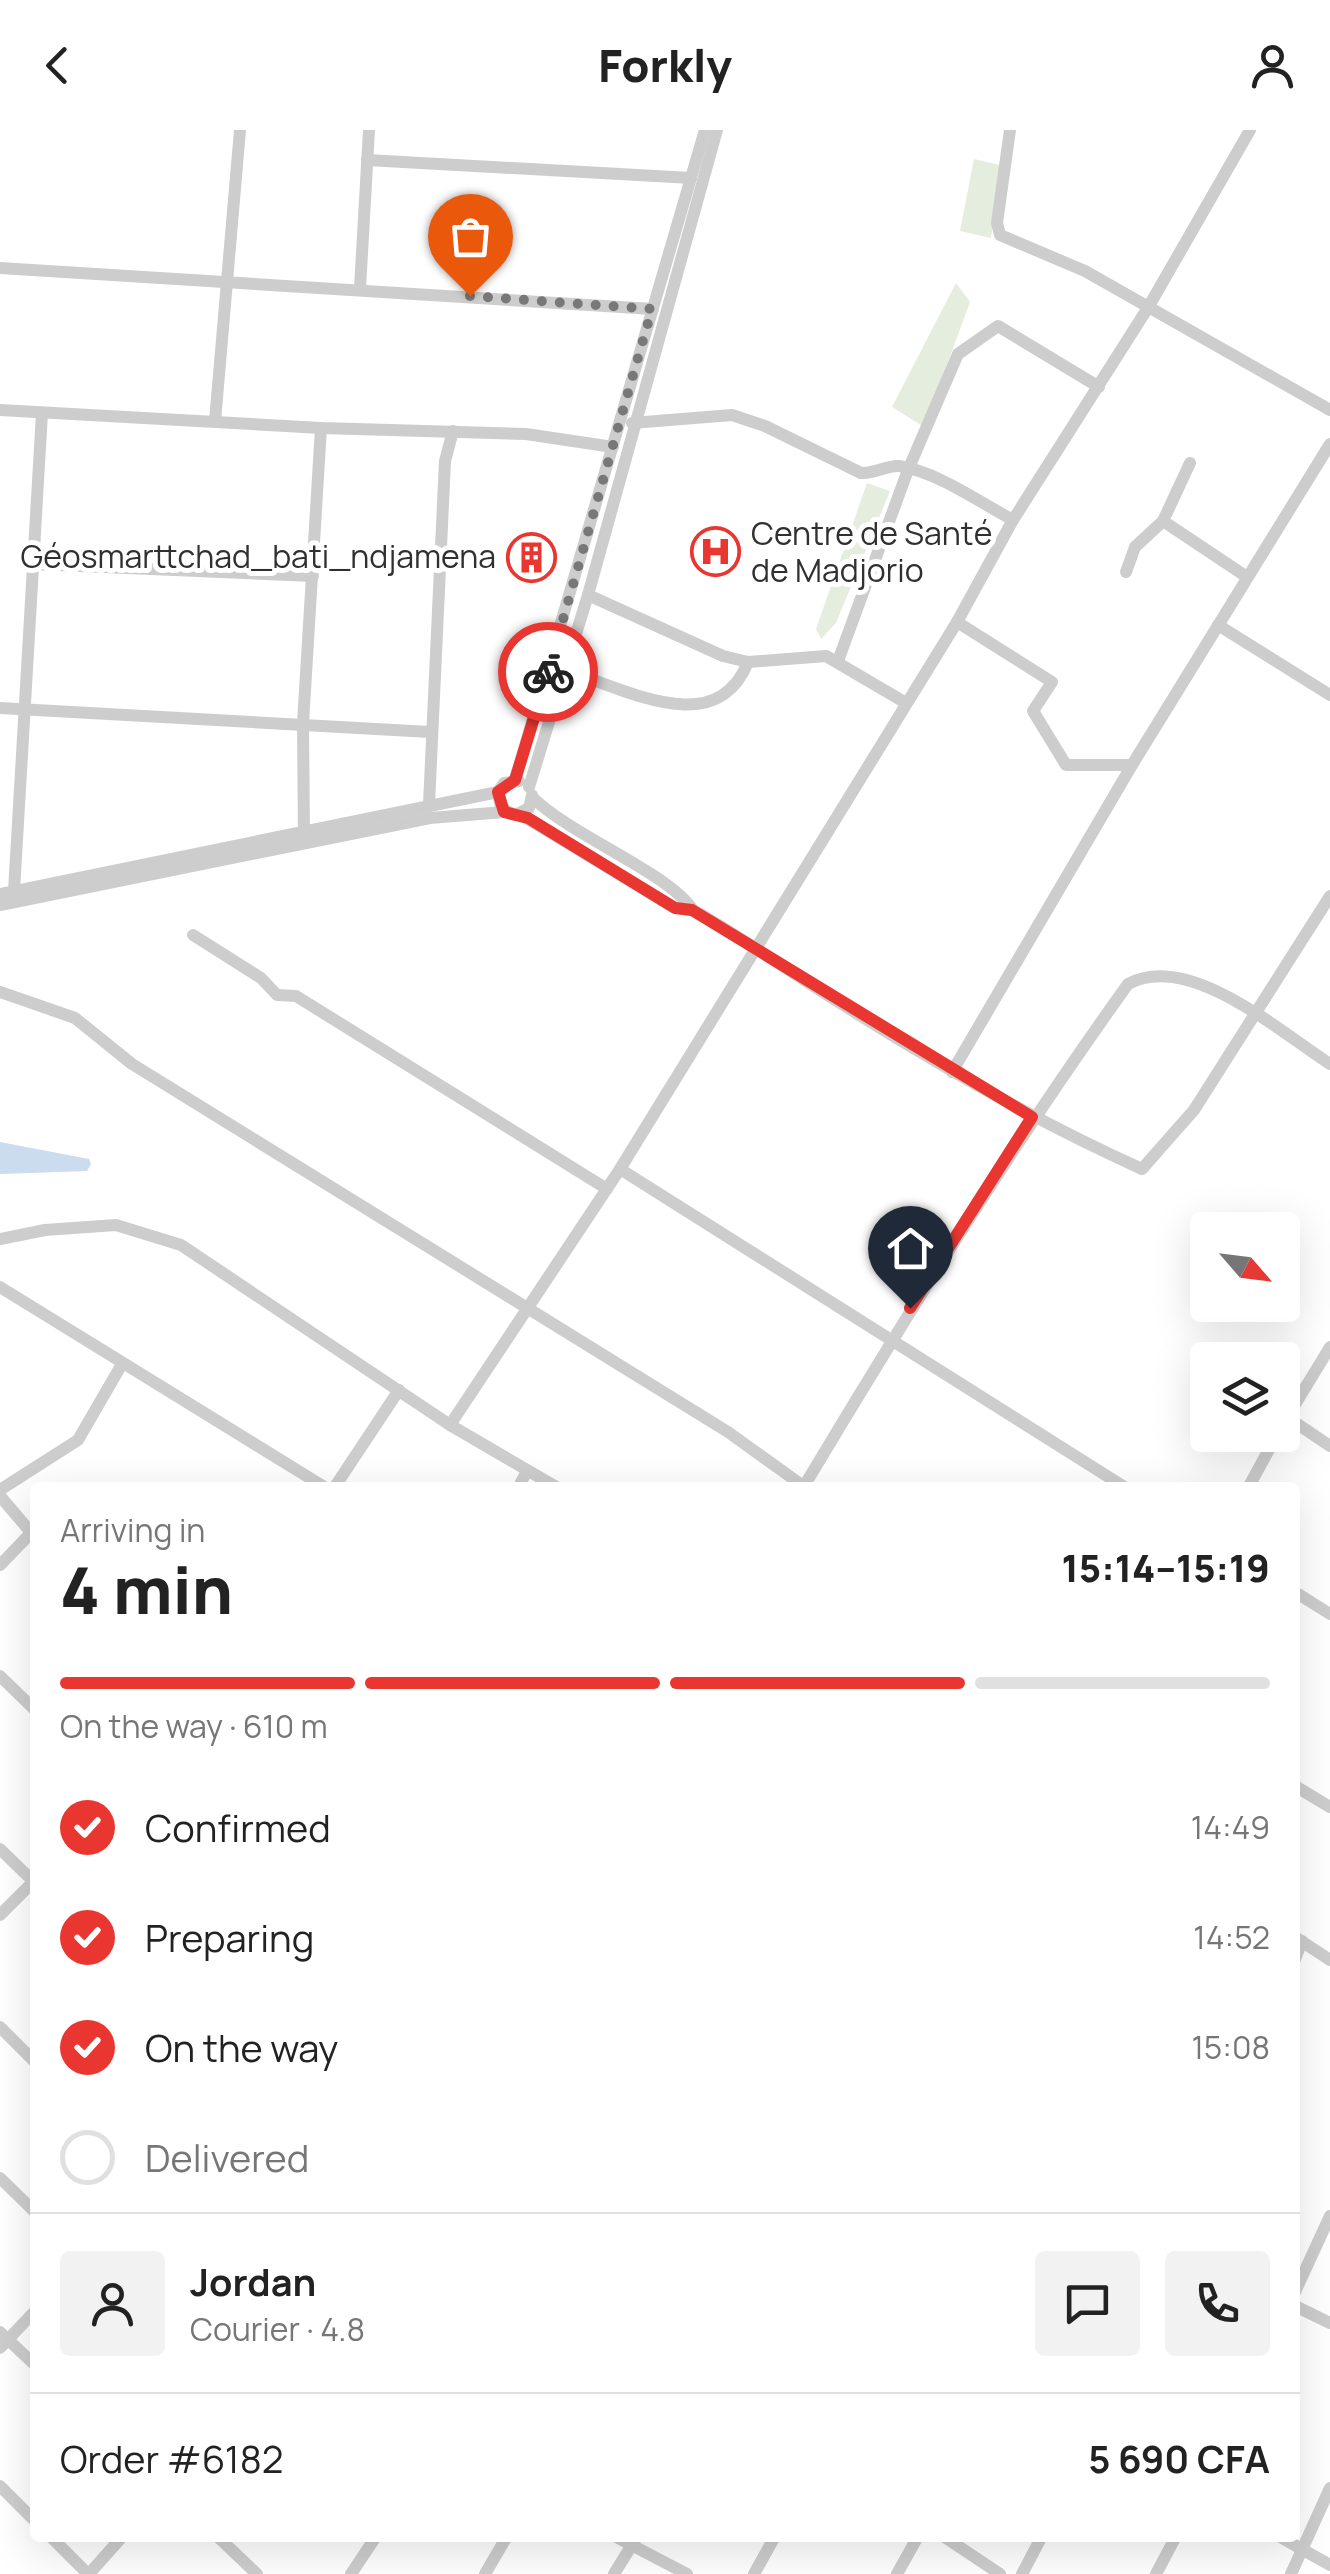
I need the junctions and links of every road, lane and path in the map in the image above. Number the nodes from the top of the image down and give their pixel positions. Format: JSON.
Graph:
{"nodes":[{"id":1,"x":240,"y":130,"type":"edge"},
{"id":2,"x":370,"y":130,"type":"edge"},
{"id":3,"x":705,"y":130,"type":"edge"},
{"id":4,"x":717,"y":130,"type":"edge"},
{"id":5,"x":1010,"y":130,"type":"edge"},
{"id":6,"x":1250,"y":130,"type":"edge"},
{"id":7,"x":367,"y":160,"type":"junction"},
{"id":8,"x":691,"y":178,"type":"junction"},
{"id":9,"x":0,"y":268,"type":"edge"},
{"id":10,"x":229,"y":281,"type":"junction"},
{"id":11,"x":360,"y":288,"type":"junction"},
{"id":12,"x":1149,"y":306,"type":"junction"},
{"id":13,"x":652,"y":309,"type":"junction"},
{"id":14,"x":1099,"y":387,"type":"junction"},
{"id":15,"x":0,"y":410,"type":"edge"},
{"id":16,"x":1330,"y":410,"type":"edge"},
{"id":17,"x":42,"y":413,"type":"junction"},
{"id":18,"x":215,"y":420,"type":"junction"},
{"id":19,"x":632,"y":423,"type":"junction"},
{"id":20,"x":321,"y":428,"type":"junction"},
{"id":21,"x":453,"y":431,"type":"junction"},
{"id":22,"x":1330,"y":444,"type":"edge"},
{"id":23,"x":613,"y":447,"type":"junction"},
{"id":24,"x":1190,"y":464,"type":"dead end"},
{"id":25,"x":908,"y":470,"type":"junction"},
{"id":26,"x":1013,"y":520,"type":"junction"},
{"id":27,"x":1163,"y":520,"type":"junction"},
{"id":28,"x":32,"y":564,"type":"junction"},
{"id":29,"x":1126,"y":572,"type":"dead end"},
{"id":30,"x":313,"y":576,"type":"junction"},
{"id":31,"x":1247,"y":577,"type":"junction"},
{"id":32,"x":588,"y":595,"type":"junction"},
{"id":33,"x":957,"y":622,"type":"junction"},
{"id":34,"x":1218,"y":625,"type":"junction"},
{"id":35,"x":748,"y":662,"type":"junction"},
{"id":36,"x":838,"y":662,"type":"junction"},
{"id":37,"x":565,"y":670,"type":"junction"},
{"id":38,"x":1330,"y":696,"type":"edge"},
{"id":39,"x":906,"y":704,"type":"junction"},
{"id":40,"x":0,"y":708,"type":"edge"},
{"id":41,"x":26,"y":710,"type":"junction"},
{"id":42,"x":303,"y":723,"type":"junction"},
{"id":43,"x":430,"y":732,"type":"junction"},
{"id":44,"x":1132,"y":765,"type":"junction"},
{"id":45,"x":515,"y":780,"type":"junction"},
{"id":46,"x":498,"y":792,"type":"junction"},
{"id":47,"x":530,"y":792,"type":"junction"},
{"id":48,"x":430,"y":804,"type":"junction"},
{"id":49,"x":504,"y":812,"type":"junction"},
{"id":50,"x":520,"y":814,"type":"junction"},
{"id":51,"x":303,"y":838,"type":"junction"},
{"id":52,"x":7,"y":841,"type":"edge"},
{"id":53,"x":7,"y":892,"type":"edge"},
{"id":54,"x":1330,"y":896,"type":"edge"},
{"id":55,"x":0,"y":905,"type":"edge"},
{"id":56,"x":692,"y":910,"type":"junction"},
{"id":57,"x":193,"y":935,"type":"dead end"},
{"id":58,"x":753,"y":947,"type":"junction"},
{"id":59,"x":0,"y":992,"type":"edge"},
{"id":60,"x":1256,"y":1016,"type":"junction"},
{"id":61,"x":1330,"y":1064,"type":"edge"},
{"id":62,"x":952,"y":1072,"type":"junction"},
{"id":63,"x":1032,"y":1117,"type":"junction"},
{"id":64,"x":620,"y":1169,"type":"junction"},
{"id":65,"x":606,"y":1189,"type":"junction"},
{"id":66,"x":0,"y":1239,"type":"edge"},
{"id":67,"x":0,"y":1287,"type":"edge"},
{"id":68,"x":527,"y":1308,"type":"junction"},
{"id":69,"x":890,"y":1340,"type":"junction"},
{"id":70,"x":1330,"y":1347,"type":"edge"},
{"id":71,"x":122,"y":1364,"type":"junction"},
{"id":72,"x":399,"y":1390,"type":"junction"},
{"id":73,"x":1300,"y":1397,"type":"edge"},
{"id":74,"x":450,"y":1425,"type":"junction"},
{"id":75,"x":1300,"y":1430,"type":"edge"},
{"id":76,"x":1330,"y":1446,"type":"edge"},
{"id":77,"x":1268,"y":1452,"type":"edge"},
{"id":78,"x":527,"y":1471,"type":"junction"},
{"id":79,"x":316,"y":1482,"type":"edge"},
{"id":80,"x":338,"y":1482,"type":"edge"},
{"id":81,"x":521,"y":1482,"type":"edge"},
{"id":82,"x":547,"y":1482,"type":"edge"},
{"id":83,"x":797,"y":1482,"type":"edge"},
{"id":84,"x":807,"y":1482,"type":"edge"},
{"id":85,"x":1116,"y":1482,"type":"edge"},
{"id":86,"x":1251,"y":1482,"type":"edge"},
{"id":87,"x":0,"y":1492,"type":"edge"},
{"id":88,"x":30,"y":1531,"type":"edge"},
{"id":89,"x":30,"y":1538,"type":"edge"},
{"id":90,"x":0,"y":1565,"type":"edge"},
{"id":91,"x":1300,"y":1595,"type":"edge"},
{"id":92,"x":1330,"y":1614,"type":"edge"},
{"id":93,"x":0,"y":1676,"type":"edge"},
{"id":94,"x":30,"y":1705,"type":"edge"},
{"id":95,"x":1300,"y":1789,"type":"edge"},
{"id":96,"x":1330,"y":1807,"type":"edge"},
{"id":97,"x":0,"y":1849,"type":"edge"},
{"id":98,"x":30,"y":1878,"type":"edge"},
{"id":99,"x":30,"y":1886,"type":"edge"},
{"id":100,"x":0,"y":1916,"type":"edge"},
{"id":101,"x":1300,"y":1940,"type":"edge"},
{"id":102,"x":1330,"y":1960,"type":"edge"},
{"id":103,"x":0,"y":2026,"type":"edge"},
{"id":104,"x":30,"y":2057,"type":"edge"},
{"id":105,"x":0,"y":2178,"type":"edge"},
{"id":106,"x":30,"y":2207,"type":"edge"},
{"id":107,"x":1330,"y":2216,"type":"edge"},
{"id":108,"x":1300,"y":2281,"type":"edge"},
{"id":109,"x":1300,"y":2308,"type":"edge"},
{"id":110,"x":30,"y":2315,"type":"edge"},
{"id":111,"x":1330,"y":2323,"type":"edge"},
{"id":112,"x":2,"y":2340,"type":"edge"},
{"id":113,"x":30,"y":2361,"type":"edge"},
{"id":114,"x":0,"y":2486,"type":"edge"},
{"id":115,"x":1330,"y":2488,"type":"edge"},
{"id":116,"x":30,"y":2516,"type":"edge"},
{"id":117,"x":56,"y":2542,"type":"edge"},
{"id":118,"x":117,"y":2542,"type":"edge"},
{"id":119,"x":224,"y":2542,"type":"edge"},
{"id":120,"x":370,"y":2542,"type":"edge"},
{"id":121,"x":504,"y":2542,"type":"edge"},
{"id":122,"x":633,"y":2542,"type":"edge"},
{"id":123,"x":636,"y":2542,"type":"edge"},
{"id":124,"x":772,"y":2542,"type":"edge"},
{"id":125,"x":915,"y":2542,"type":"edge"},
{"id":126,"x":952,"y":2542,"type":"edge"},
{"id":127,"x":1039,"y":2542,"type":"edge"},
{"id":128,"x":1173,"y":2542,"type":"edge"},
{"id":129,"x":1289,"y":2542,"type":"edge"},
{"id":130,"x":1302,"y":2549,"type":"junction"},
{"id":131,"x":1330,"y":2565,"type":"edge"},
{"id":132,"x":89,"y":2574,"type":"edge"},
{"id":133,"x":258,"y":2574,"type":"edge"},
{"id":134,"x":351,"y":2574,"type":"edge"},
{"id":135,"x":485,"y":2574,"type":"edge"},
{"id":136,"x":614,"y":2574,"type":"edge"},
{"id":137,"x":687,"y":2574,"type":"edge"},
{"id":138,"x":754,"y":2574,"type":"edge"},
{"id":139,"x":897,"y":2574,"type":"edge"},
{"id":140,"x":1000,"y":2574,"type":"edge"},
{"id":141,"x":1022,"y":2574,"type":"edge"},
{"id":142,"x":1156,"y":2574,"type":"edge"},
{"id":143,"x":1291,"y":2574,"type":"edge"}],
"edges":[{"from":1,"to":10,"type":"street"},
{"from":2,"to":7,"type":"street"},
{"from":3,"to":8,"type":"street"},
{"from":4,"to":19,"type":"street"},
{"from":5,"to":12,"type":"street"},
{"from":6,"to":12,"type":"street"},
{"from":7,"to":8,"type":"street"},
{"from":7,"to":11,"type":"street"},
{"from":8,"to":13,"type":"street"},
{"from":9,"to":10,"type":"street"},
{"from":10,"to":11,"type":"street"},
{"from":10,"to":18,"type":"street"},
{"from":11,"to":13,"type":"street"},
{"from":12,"to":14,"type":"street"},
{"from":12,"to":16,"type":"street"},
{"from":13,"to":23,"type":"street"},
{"from":14,"to":25,"type":"street"},
{"from":14,"to":26,"type":"street"},
{"from":15,"to":17,"type":"street"},
{"from":17,"to":18,"type":"street"},
{"from":17,"to":28,"type":"street"},
{"from":18,"to":20,"type":"street"},
{"from":19,"to":25,"type":"street"},
{"from":19,"to":32,"type":"street"},
{"from":20,"to":21,"type":"street"},
{"from":20,"to":30,"type":"street"},
{"from":21,"to":23,"type":"street"},
{"from":21,"to":43,"type":"street"},
{"from":22,"to":31,"type":"street"},
{"from":23,"to":45,"type":"street"},
{"from":24,"to":27,"type":"street"},
{"from":25,"to":26,"type":"street"},
{"from":25,"to":36,"type":"street"},
{"from":26,"to":33,"type":"street"},
{"from":27,"to":29,"type":"street"},
{"from":27,"to":31,"type":"street"},
{"from":28,"to":30,"type":"street"},
{"from":28,"to":41,"type":"street"},
{"from":30,"to":42,"type":"street"},
{"from":31,"to":34,"type":"street"},
{"from":32,"to":35,"type":"street"},
{"from":32,"to":37,"type":"street"},
{"from":33,"to":39,"type":"street"},
{"from":33,"to":44,"type":"street"},
{"from":34,"to":38,"type":"street"},
{"from":34,"to":44,"type":"street"},
{"from":35,"to":36,"type":"street"},
{"from":35,"to":37,"type":"street"},
{"from":36,"to":39,"type":"street"},
{"from":37,"to":47,"type":"street"},
{"from":39,"to":58,"type":"street"},
{"from":40,"to":41,"type":"street"},
{"from":41,"to":42,"type":"street"},
{"from":41,"to":52,"type":"street"},
{"from":42,"to":43,"type":"street"},
{"from":42,"to":51,"type":"street"},
{"from":43,"to":48,"type":"street"},
{"from":44,"to":62,"type":"street"},
{"from":45,"to":46,"type":"street"},
{"from":45,"to":47,"type":"street"},
{"from":46,"to":48,"type":"street"},
{"from":46,"to":49,"type":"street"},
{"from":47,"to":50,"type":"street"},
{"from":47,"to":56,"type":"street"},
{"from":48,"to":51,"type":"street"},
{"from":49,"to":50,"type":"street"},
{"from":49,"to":51,"type":"street"},
{"from":50,"to":56,"type":"street"},
{"from":51,"to":53,"type":"street"},
{"from":51,"to":55,"type":"street"},
{"from":52,"to":53,"type":"street"},
{"from":54,"to":60,"type":"street"},
{"from":56,"to":58,"type":"street"},
{"from":57,"to":65,"type":"street"},
{"from":58,"to":62,"type":"street"},
{"from":58,"to":64,"type":"street"},
{"from":59,"to":68,"type":"street"},
{"from":60,"to":61,"type":"street"},
{"from":60,"to":63,"type":"street"},
{"from":60,"to":63,"type":"street"},
{"from":62,"to":63,"type":"street"},
{"from":63,"to":69,"type":"street"},
{"from":64,"to":65,"type":"street"},
{"from":64,"to":69,"type":"street"},
{"from":65,"to":68,"type":"street"},
{"from":66,"to":72,"type":"street"},
{"from":67,"to":71,"type":"street"},
{"from":68,"to":74,"type":"street"},
{"from":68,"to":83,"type":"street"},
{"from":69,"to":84,"type":"street"},
{"from":69,"to":85,"type":"street"},
{"from":70,"to":73,"type":"street"},
{"from":71,"to":79,"type":"street"},
{"from":71,"to":87,"type":"street"},
{"from":72,"to":74,"type":"street"},
{"from":72,"to":80,"type":"street"},
{"from":74,"to":78,"type":"street"},
{"from":75,"to":76,"type":"street"},
{"from":77,"to":86,"type":"street"},
{"from":78,"to":81,"type":"street"},
{"from":78,"to":82,"type":"street"},
{"from":87,"to":88,"type":"street"},
{"from":89,"to":90,"type":"street"},
{"from":91,"to":92,"type":"street"},
{"from":93,"to":94,"type":"street"},
{"from":95,"to":96,"type":"street"},
{"from":97,"to":98,"type":"street"},
{"from":99,"to":100,"type":"street"},
{"from":101,"to":102,"type":"street"},
{"from":103,"to":104,"type":"street"},
{"from":105,"to":106,"type":"street"},
{"from":107,"to":108,"type":"street"},
{"from":109,"to":111,"type":"street"},
{"from":110,"to":112,"type":"street"},
{"from":112,"to":113,"type":"street"},
{"from":114,"to":116,"type":"street"},
{"from":115,"to":130,"type":"street"},
{"from":117,"to":132,"type":"street"},
{"from":118,"to":132,"type":"street"},
{"from":119,"to":133,"type":"street"},
{"from":120,"to":134,"type":"street"},
{"from":121,"to":135,"type":"street"},
{"from":122,"to":136,"type":"street"},
{"from":123,"to":137,"type":"street"},
{"from":124,"to":138,"type":"street"},
{"from":125,"to":139,"type":"street"},
{"from":126,"to":140,"type":"street"},
{"from":127,"to":141,"type":"street"},
{"from":128,"to":142,"type":"street"},
{"from":129,"to":130,"type":"street"},
{"from":130,"to":131,"type":"street"},
{"from":130,"to":143,"type":"street"}]}
